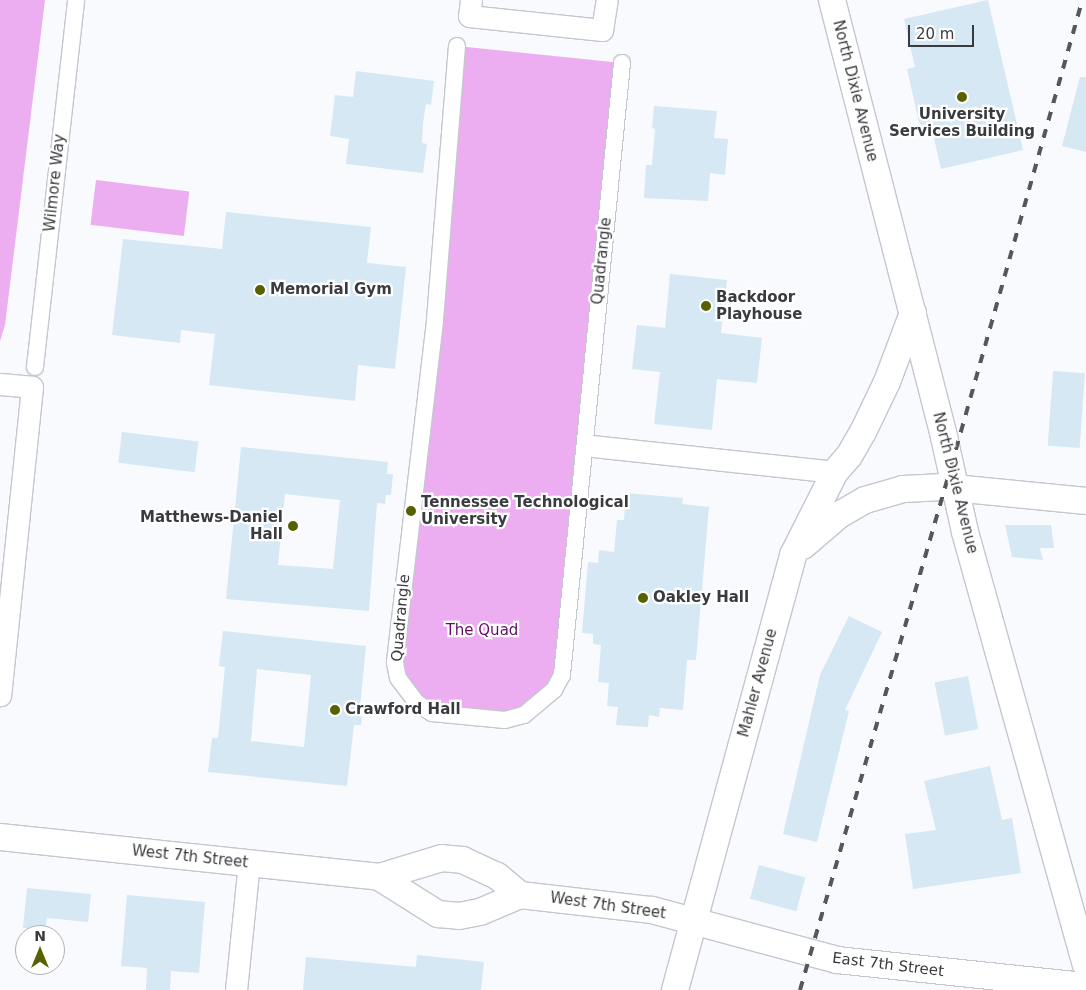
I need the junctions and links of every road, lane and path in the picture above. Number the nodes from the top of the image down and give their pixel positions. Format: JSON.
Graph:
{"nodes":[{"id":1,"x":76,"y":0,"type":"edge"},
{"id":2,"x":472,"y":0,"type":"edge"},
{"id":3,"x":607,"y":0,"type":"edge"},
{"id":4,"x":832,"y":0,"type":"edge"},
{"id":5,"x":457,"y":46,"type":"dead end"},
{"id":6,"x":622,"y":62,"type":"dead end"},
{"id":7,"x":913,"y":313,"type":"junction"},
{"id":8,"x":34,"y":377,"type":"junction"},
{"id":9,"x":0,"y":384,"type":"edge"},
{"id":10,"x":939,"y":417,"type":"junction"},
{"id":11,"x":592,"y":446,"type":"dead end"},
{"id":12,"x":835,"y":472,"type":"junction"},
{"id":13,"x":957,"y":490,"type":"junction"},
{"id":14,"x":865,"y":500,"type":"junction"},
{"id":15,"x":1086,"y":501,"type":"edge"},
{"id":16,"x":793,"y":555,"type":"junction"},
{"id":17,"x":0,"y":695,"type":"edge"},
{"id":18,"x":0,"y":837,"type":"edge"},
{"id":19,"x":250,"y":862,"type":"junction"},
{"id":20,"x":379,"y":878,"type":"junction"},
{"id":21,"x":520,"y":895,"type":"junction"},
{"id":22,"x":695,"y":920,"type":"junction"},
{"id":23,"x":1086,"y":964,"type":"edge"},
{"id":24,"x":1086,"y":986,"type":"edge"},
{"id":25,"x":236,"y":990,"type":"edge"},
{"id":26,"x":675,"y":990,"type":"edge"}],
"edges":[{"from":1,"to":8,"type":"street","name":"Wilmore Way"},
{"from":2,"to":3,"type":"street"},
{"from":4,"to":7,"type":"street","name":"North Dixie Avenue"},
{"from":5,"to":6,"type":"street","name":"Quadrangle"},
{"from":7,"to":10,"type":"street","name":"North Dixie Avenue"},
{"from":7,"to":12,"type":"street","name":"Mahler Avenue"},
{"from":8,"to":9,"type":"street"},
{"from":8,"to":17,"type":"street"},
{"from":10,"to":13,"type":"street","name":"North Dixie Avenue"},
{"from":10,"to":14,"type":"street"},
{"from":11,"to":12,"type":"street"},
{"from":12,"to":16,"type":"street","name":"Mahler Avenue"},
{"from":13,"to":14,"type":"street"},
{"from":13,"to":15,"type":"street"},
{"from":13,"to":23,"type":"street","name":"North Dixie Avenue"},
{"from":14,"to":16,"type":"street"},
{"from":16,"to":22,"type":"street","name":"Mahler Avenue"},
{"from":18,"to":19,"type":"street","name":"West 7th Street"},
{"from":19,"to":20,"type":"street","name":"West 7th Street"},
{"from":19,"to":25,"type":"street"},
{"from":20,"to":21,"type":"street","name":"West 7th Street"},
{"from":20,"to":21,"type":"street","name":"West 7th Street"},
{"from":21,"to":22,"type":"street","name":"West 7th Street"},
{"from":22,"to":24,"type":"street","name":"East 7th Street"},
{"from":22,"to":26,"type":"street","name":"Mahler Avenue"}]}
